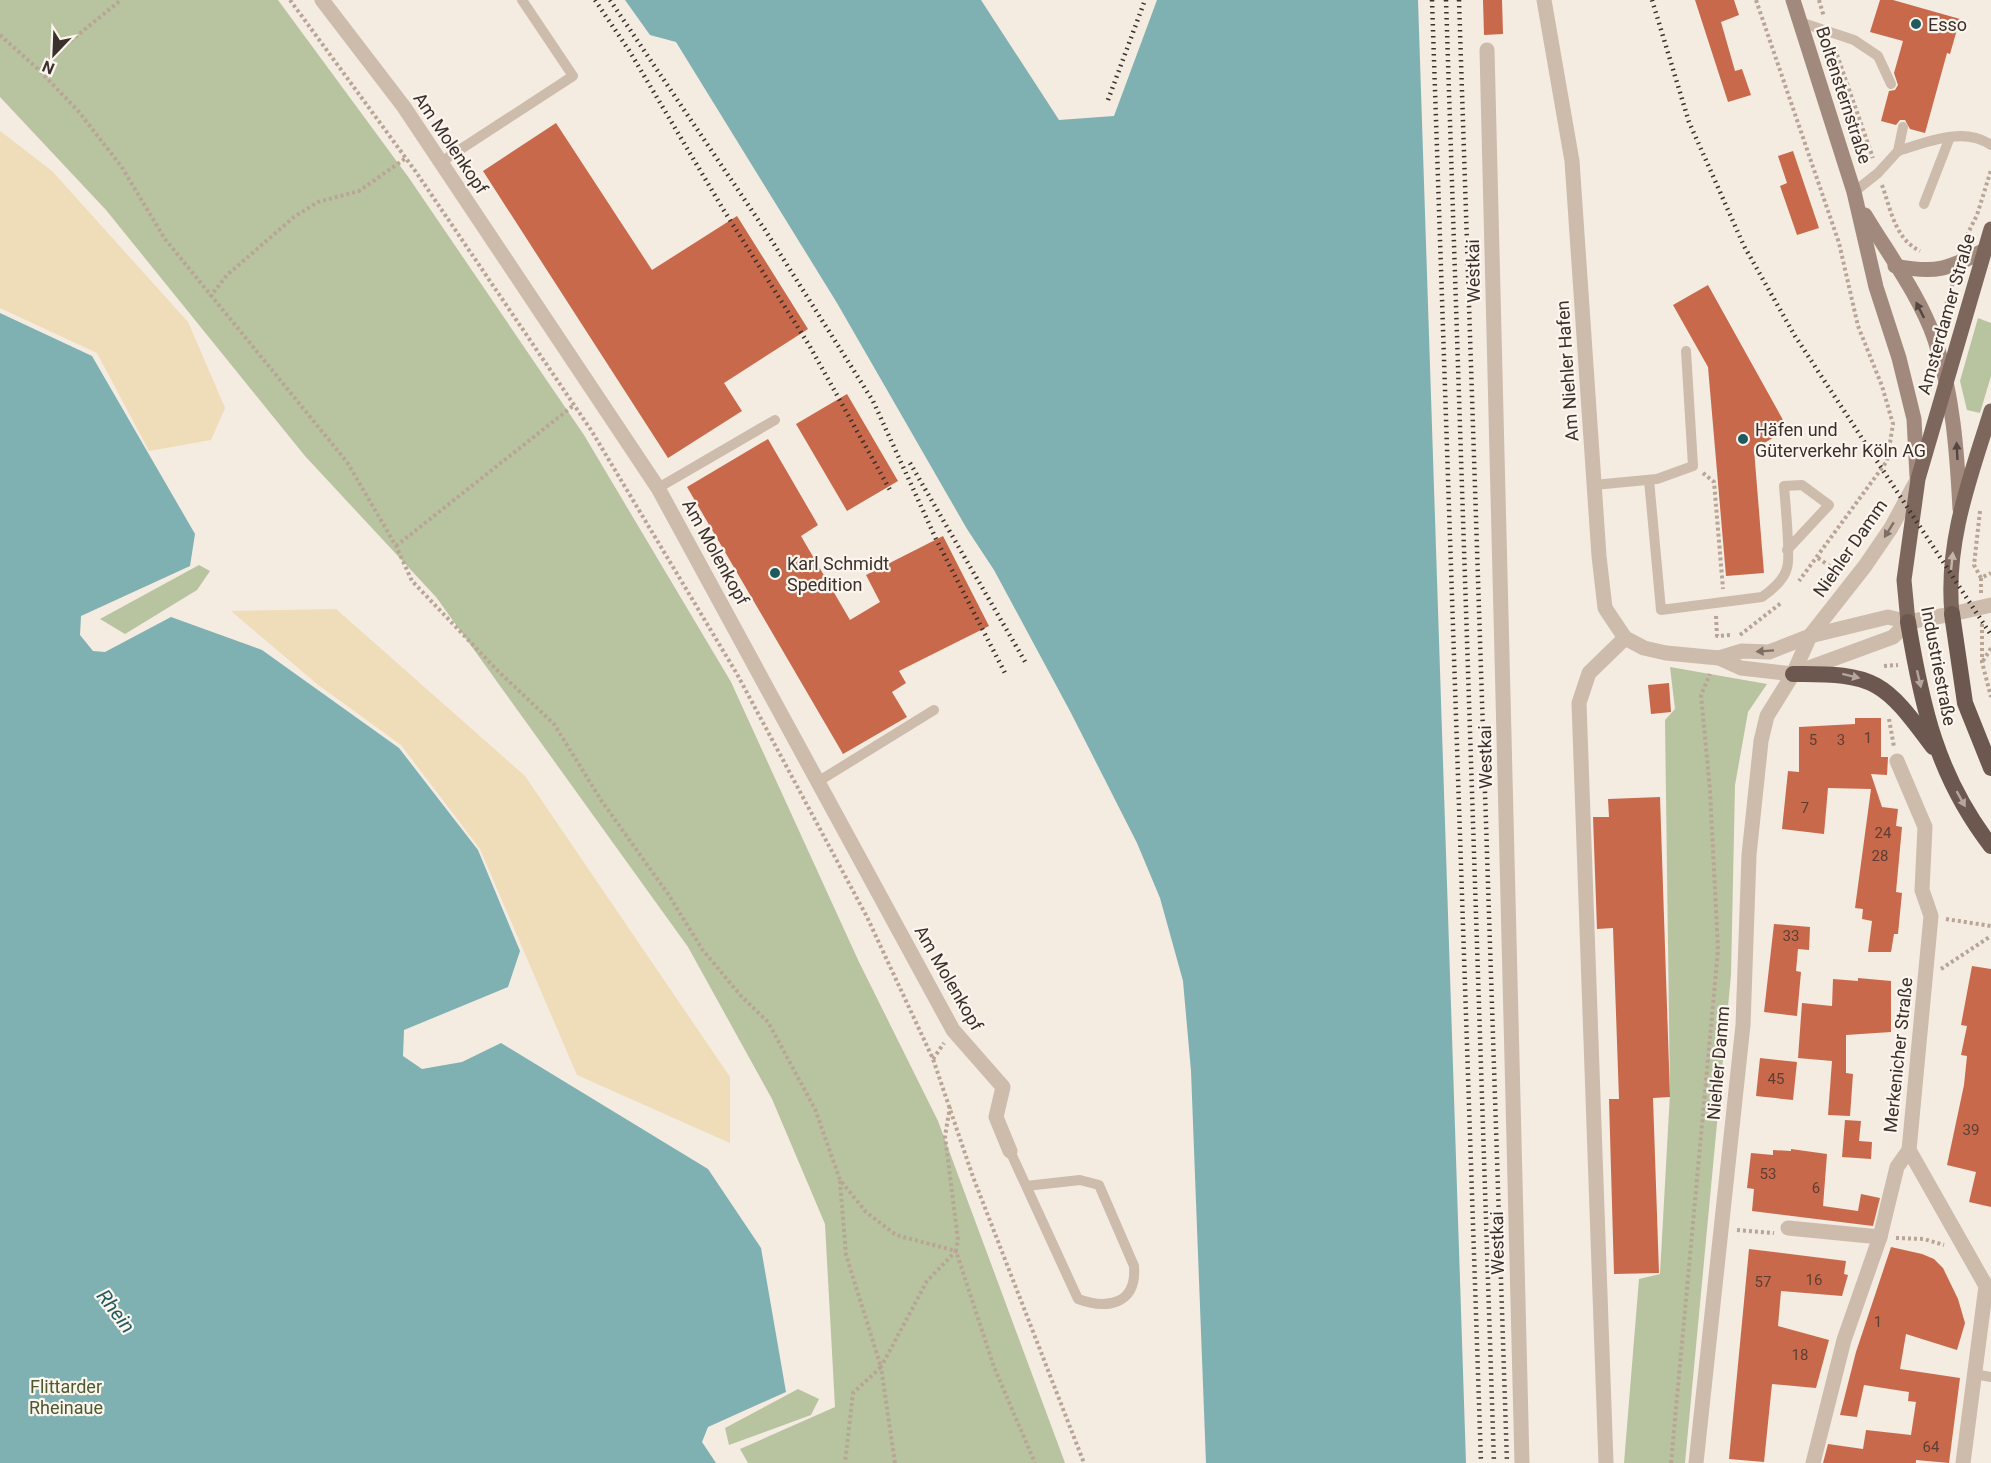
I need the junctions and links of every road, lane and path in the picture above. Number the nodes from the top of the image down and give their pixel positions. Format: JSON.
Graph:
{"nodes":[{"id":1,"x":121,"y":0,"type":"edge"},
{"id":2,"x":290,"y":0,"type":"edge"},
{"id":3,"x":322,"y":0,"type":"edge"},
{"id":4,"x":522,"y":0,"type":"edge"},
{"id":5,"x":1544,"y":0,"type":"edge"},
{"id":6,"x":1756,"y":0,"type":"edge"},
{"id":7,"x":1793,"y":0,"type":"edge"},
{"id":8,"x":1819,"y":0,"type":"edge"},
{"id":9,"x":1800,"y":22,"type":"junction"},
{"id":10,"x":1829,"y":30,"type":"junction"},
{"id":11,"x":0,"y":35,"type":"edge"},
{"id":12,"x":1487,"y":50,"type":"dead end"},
{"id":13,"x":40,"y":71,"type":"junction"},
{"id":14,"x":1891,"y":84,"type":"dead end"},
{"id":15,"x":1903,"y":127,"type":"dead end"},
{"id":16,"x":1950,"y":137,"type":"junction"},
{"id":17,"x":1991,"y":146,"type":"edge"},
{"id":18,"x":1898,"y":151,"type":"junction"},
{"id":19,"x":406,"y":158,"type":"junction"},
{"id":20,"x":441,"y":162,"type":"junction"},
{"id":21,"x":1991,"y":170,"type":"edge"},
{"id":22,"x":1878,"y":173,"type":"junction"},
{"id":23,"x":1856,"y":197,"type":"junction"},
{"id":24,"x":1924,"y":204,"type":"dead end"},
{"id":25,"x":1991,"y":229,"type":"edge"},
{"id":26,"x":1957,"y":248,"type":"dead end"},
{"id":27,"x":1985,"y":250,"type":"junction"},
{"id":28,"x":1928,"y":254,"type":"dead end"},
{"id":29,"x":1895,"y":266,"type":"junction"},
{"id":30,"x":210,"y":297,"type":"junction"},
{"id":31,"x":1686,"y":351,"type":"dead end"},
{"id":32,"x":1946,"y":384,"type":"junction"},
{"id":33,"x":1882,"y":386,"type":"dead end"},
{"id":34,"x":574,"y":405,"type":"junction"},
{"id":35,"x":1991,"y":411,"type":"edge"},
{"id":36,"x":775,"y":420,"type":"dead end"},
{"id":37,"x":1693,"y":466,"type":"junction"},
{"id":38,"x":1918,"y":479,"type":"junction"},
{"id":39,"x":1649,"y":480,"type":"junction"},
{"id":40,"x":1594,"y":485,"type":"junction"},
{"id":41,"x":658,"y":488,"type":"junction"},
{"id":42,"x":1981,"y":504,"type":"dead end"},
{"id":43,"x":1960,"y":509,"type":"junction"},
{"id":44,"x":396,"y":546,"type":"junction"},
{"id":45,"x":1787,"y":550,"type":"junction"},
{"id":46,"x":1981,"y":578,"type":"dead end"},
{"id":47,"x":1719,"y":603,"type":"junction"},
{"id":48,"x":1991,"y":605,"type":"edge"},
{"id":49,"x":1952,"y":614,"type":"junction"},
{"id":50,"x":1908,"y":621,"type":"junction"},
{"id":51,"x":1739,"y":635,"type":"dead end"},
{"id":52,"x":1810,"y":636,"type":"junction"},
{"id":53,"x":1625,"y":638,"type":"junction"},
{"id":54,"x":1991,"y":648,"type":"edge"},
{"id":55,"x":1719,"y":658,"type":"junction"},
{"id":56,"x":1793,"y":674,"type":"junction"},
{"id":57,"x":1991,"y":697,"type":"edge"},
{"id":58,"x":934,"y":710,"type":"dead end"},
{"id":59,"x":1887,"y":711,"type":"dead end"},
{"id":60,"x":1938,"y":754,"type":"junction"},
{"id":61,"x":1897,"y":761,"type":"joint"},
{"id":62,"x":1991,"y":768,"type":"edge"},
{"id":63,"x":819,"y":781,"type":"junction"},
{"id":64,"x":1710,"y":790,"type":"dead end"},
{"id":65,"x":1991,"y":846,"type":"edge"},
{"id":66,"x":1931,"y":916,"type":"junction"},
{"id":67,"x":1991,"y":926,"type":"edge"},
{"id":68,"x":1991,"y":936,"type":"edge"},
{"id":69,"x":1926,"y":980,"type":"junction"},
{"id":70,"x":950,"y":1107,"type":"junction"},
{"id":71,"x":1909,"y":1150,"type":"junction"},
{"id":72,"x":1010,"y":1151,"type":"joint"},
{"id":73,"x":840,"y":1180,"type":"junction"},
{"id":74,"x":1026,"y":1186,"type":"junction"},
{"id":75,"x":1788,"y":1228,"type":"dead end"},
{"id":76,"x":1743,"y":1230,"type":"dead end"},
{"id":77,"x":1771,"y":1233,"type":"dead end"},
{"id":78,"x":1880,"y":1237,"type":"junction"},
{"id":79,"x":1963,"y":1250,"type":"junction"},
{"id":80,"x":957,"y":1251,"type":"junction"},
{"id":81,"x":881,"y":1367,"type":"junction"},
{"id":82,"x":1974,"y":1374,"type":"junction"},
{"id":83,"x":1991,"y":1377,"type":"edge"},
{"id":84,"x":844,"y":1463,"type":"edge"},
{"id":85,"x":895,"y":1463,"type":"edge"},
{"id":86,"x":1035,"y":1463,"type":"edge"},
{"id":87,"x":1084,"y":1463,"type":"edge"},
{"id":88,"x":1522,"y":1463,"type":"edge"},
{"id":89,"x":1606,"y":1463,"type":"edge"},
{"id":90,"x":1671,"y":1463,"type":"edge"},
{"id":91,"x":1696,"y":1463,"type":"edge"},
{"id":92,"x":1813,"y":1463,"type":"edge"},
{"id":93,"x":1963,"y":1463,"type":"edge"}],
"edges":[{"from":1,"to":13,"type":"path"},
{"from":2,"to":19,"type":"path"},
{"from":3,"to":20,"type":"street","name":"Am Molenkopf"},
{"from":4,"to":20,"type":"lane"},
{"from":5,"to":40,"type":"street","name":"Am Niehler Hafen"},
{"from":6,"to":33,"type":"path"},
{"from":7,"to":9,"type":"main road","name":"Boltensternstraße"},
{"from":8,"to":10,"type":"path"},
{"from":9,"to":10,"type":"lane"},
{"from":9,"to":23,"type":"main road","name":"Boltensternstraße"},
{"from":10,"to":14,"type":"lane"},
{"from":10,"to":22,"type":"path"},
{"from":11,"to":13,"type":"path"},
{"from":12,"to":88,"type":"street","name":"Westkai"},
{"from":13,"to":30,"type":"path"},
{"from":15,"to":18,"type":"lane"},
{"from":16,"to":17,"type":"lane"},
{"from":16,"to":18,"type":"lane"},
{"from":16,"to":24,"type":"lane"},
{"from":18,"to":22,"type":"lane"},
{"from":19,"to":30,"type":"path"},
{"from":19,"to":34,"type":"path"},
{"from":20,"to":41,"type":"street","name":"Am Molenkopf"},
{"from":21,"to":26,"type":"path"},
{"from":22,"to":23,"type":"lane"},
{"from":22,"to":28,"type":"path"},
{"from":23,"to":29,"type":"main road","name":"Boltensternstraße"},
{"from":23,"to":38,"type":"main road","name":"Boltensternstraße"},
{"from":25,"to":27,"type":"main road","name":"Amsterdamer Straße"},
{"from":27,"to":29,"type":"main road"},
{"from":27,"to":32,"type":"main road","name":"Amsterdamer Straße"},
{"from":32,"to":29,"type":"main road","name":"Boltensternstraße","one_way":true},
{"from":30,"to":44,"type":"path"},
{"from":31,"to":37,"type":"lane"},
{"from":32,"to":38,"type":"main road","name":"Amsterdamer Straße"},
{"from":43,"to":32,"type":"main road","name":"Boltensternstraße","one_way":true},
{"from":34,"to":44,"type":"path"},
{"from":34,"to":70,"type":"path"},
{"from":35,"to":43,"type":"main road"},
{"from":36,"to":41,"type":"lane"},
{"from":37,"to":39,"type":"lane"},
{"from":37,"to":47,"type":"path"},
{"from":38,"to":50,"type":"main road","name":"Industriestraße"},
{"from":38,"to":52,"type":"street","name":"Niehler Damm","one_way":true},
{"from":39,"to":40,"type":"lane"},
{"from":39,"to":47,"type":"lane"},
{"from":40,"to":53,"type":"street","name":"Am Niehler Hafen"},
{"from":41,"to":63,"type":"street","name":"Am Molenkopf"},
{"from":42,"to":46,"type":"path"},
{"from":49,"to":43,"type":"main road","name":"Industriestraße","one_way":true},
{"from":44,"to":73,"type":"path"},
{"from":45,"to":45,"type":"lane"},
{"from":45,"to":47,"type":"lane"},
{"from":47,"to":51,"type":"path"},
{"from":48,"to":49,"type":"street"},
{"from":49,"to":50,"type":"street"},
{"from":49,"to":62,"type":"highway","name":"Industriestraße"},
{"from":50,"to":52,"type":"street"},
{"from":50,"to":56,"type":"street"},
{"from":50,"to":60,"type":"highway","name":"Industriestraße","one_way":true},
{"from":52,"to":55,"type":"street","one_way":true},
{"from":52,"to":56,"type":"street","name":"Niehler Damm"},
{"from":53,"to":55,"type":"street"},
{"from":53,"to":89,"type":"street"},
{"from":54,"to":57,"type":"path"},
{"from":55,"to":56,"type":"street"},
{"from":56,"to":60,"type":"highway","one_way":true},
{"from":56,"to":91,"type":"street","name":"Niehler Damm"},
{"from":58,"to":63,"type":"lane"},
{"from":59,"to":61,"type":"path"},
{"from":60,"to":65,"type":"highway","name":"Industriestraße","one_way":true},
{"from":61,"to":66,"type":"street"},
{"from":63,"to":72,"type":"street","name":"Am Molenkopf"},
{"from":64,"to":90,"type":"path"},
{"from":66,"to":67,"type":"path"},
{"from":66,"to":69,"type":"street","name":"Merkenicher Straße"},
{"from":68,"to":69,"type":"path"},
{"from":69,"to":71,"type":"street","name":"Merkenicher Straße"},
{"from":70,"to":80,"type":"path"},
{"from":70,"to":87,"type":"path"},
{"from":71,"to":78,"type":"street"},
{"from":71,"to":79,"type":"street","name":"Merkenicher Straße"},
{"from":72,"to":74,"type":"lane"},
{"from":73,"to":80,"type":"path"},
{"from":73,"to":81,"type":"path"},
{"from":74,"to":74,"type":"lane"},
{"from":75,"to":78,"type":"street"},
{"from":76,"to":77,"type":"path"},
{"from":78,"to":79,"type":"path"},
{"from":78,"to":92,"type":"street"},
{"from":79,"to":82,"type":"street","name":"Merkenicher Straße"},
{"from":80,"to":81,"type":"path"},
{"from":80,"to":86,"type":"path"},
{"from":81,"to":84,"type":"path"},
{"from":81,"to":85,"type":"path"},
{"from":82,"to":83,"type":"lane"},
{"from":82,"to":93,"type":"street","name":"Merkenicher Straße"}]}
